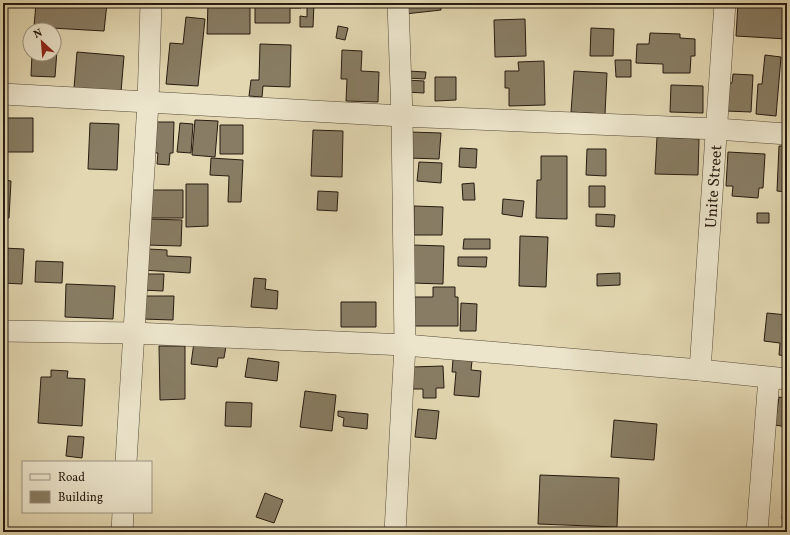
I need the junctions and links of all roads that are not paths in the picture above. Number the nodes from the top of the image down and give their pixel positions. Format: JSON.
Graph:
{"nodes":[{"id":1,"x":151,"y":3,"type":"edge"},
{"id":2,"x":398,"y":3,"type":"edge"},
{"id":3,"x":725,"y":3,"type":"edge"},
{"id":4,"x":3,"y":94,"type":"edge"},
{"id":5,"x":148,"y":103,"type":"junction"},
{"id":6,"x":402,"y":116,"type":"junction"},
{"id":7,"x":717,"y":129,"type":"junction"},
{"id":8,"x":787,"y":134,"type":"edge"},
{"id":9,"x":3,"y":331,"type":"edge"},
{"id":10,"x":134,"y":333,"type":"junction"},
{"id":11,"x":405,"y":345,"type":"junction"},
{"id":12,"x":700,"y":370,"type":"junction"},
{"id":13,"x":778,"y":378,"type":"edge"},
{"id":14,"x":126,"y":461,"type":"edge"},
{"id":15,"x":123,"y":513,"type":"edge"},
{"id":16,"x":122,"y":532,"type":"edge"},
{"id":17,"x":394,"y":532,"type":"edge"},
{"id":18,"x":757,"y":532,"type":"edge"}],
"edges":[{"from":1,"to":5,"type":"street"},
{"from":2,"to":6,"type":"street"},
{"from":3,"to":7,"type":"street","name":"Unite Street"},
{"from":4,"to":5,"type":"street"},
{"from":5,"to":6,"type":"street"},
{"from":5,"to":10,"type":"street"},
{"from":6,"to":7,"type":"street"},
{"from":6,"to":11,"type":"street"},
{"from":7,"to":8,"type":"street"},
{"from":7,"to":12,"type":"street","name":"Unite Street"},
{"from":9,"to":10,"type":"street"},
{"from":10,"to":11,"type":"street"},
{"from":10,"to":14,"type":"street"},
{"from":11,"to":12,"type":"street"},
{"from":11,"to":17,"type":"street"},
{"from":12,"to":13,"type":"street"},
{"from":13,"to":18,"type":"street"},
{"from":15,"to":16,"type":"street"}]}
